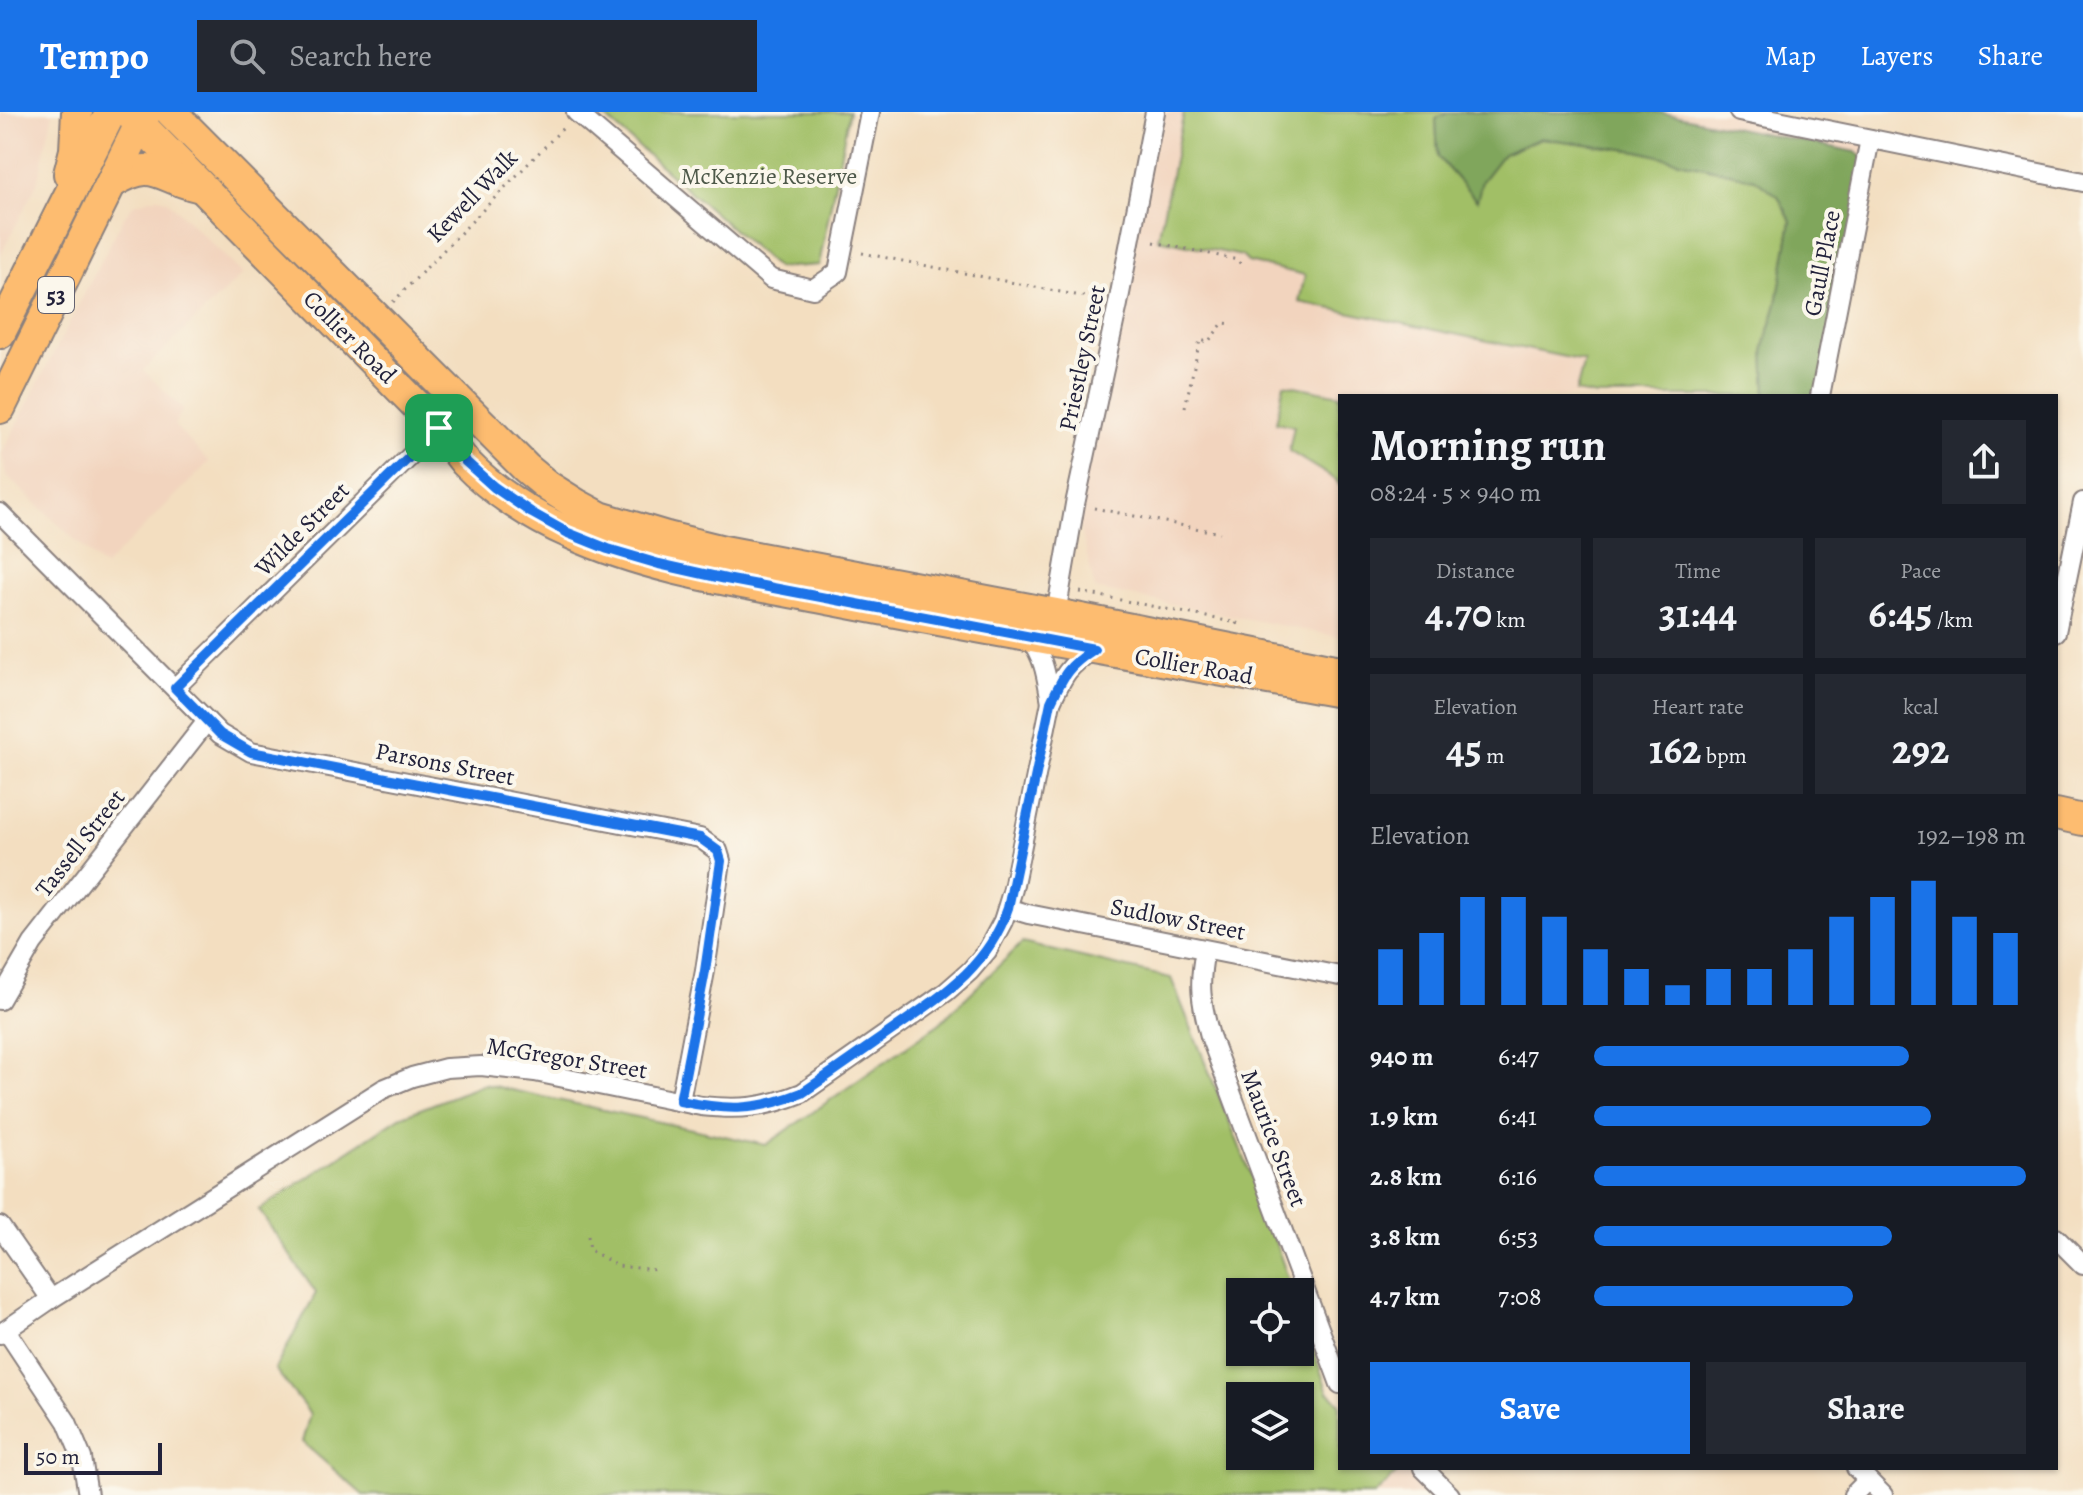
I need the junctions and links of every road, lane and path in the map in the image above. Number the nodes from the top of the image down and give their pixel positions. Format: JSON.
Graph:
{"nodes":[{"id":1,"x":77,"y":112,"type":"edge"},
{"id":2,"x":111,"y":112,"type":"edge"},
{"id":3,"x":171,"y":112,"type":"edge"},
{"id":4,"x":577,"y":112,"type":"edge"},
{"id":5,"x":870,"y":112,"type":"edge"},
{"id":6,"x":1155,"y":112,"type":"edge"},
{"id":7,"x":1739,"y":112,"type":"edge"},
{"id":8,"x":138,"y":116,"type":"edge"},
{"id":9,"x":1870,"y":139,"type":"junction"},
{"id":10,"x":113,"y":182,"type":"junction"},
{"id":11,"x":2083,"y":182,"type":"edge"},
{"id":12,"x":203,"y":187,"type":"junction"},
{"id":13,"x":58,"y":218,"type":"junction"},
{"id":14,"x":1154,"y":242,"type":"dead end"},
{"id":15,"x":842,"y":249,"type":"junction"},
{"id":16,"x":1243,"y":268,"type":"dead end"},
{"id":17,"x":392,"y":304,"type":"dead end"},
{"id":18,"x":1118,"y":304,"type":"junction"},
{"id":19,"x":1233,"y":324,"type":"dead end"},
{"id":20,"x":0,"y":333,"type":"edge"},
{"id":21,"x":1820,"y":394,"type":"edge"},
{"id":22,"x":458,"y":401,"type":"junction"},
{"id":23,"x":1185,"y":407,"type":"dead end"},
{"id":24,"x":0,"y":408,"type":"edge"},
{"id":25,"x":439,"y":428,"type":"junction"},
{"id":26,"x":2083,"y":502,"type":"edge"},
{"id":27,"x":1075,"y":504,"type":"junction"},
{"id":28,"x":0,"y":513,"type":"edge"},
{"id":29,"x":1220,"y":533,"type":"dead end"},
{"id":30,"x":1056,"y":614,"type":"junction"},
{"id":31,"x":2058,"y":622,"type":"edge"},
{"id":32,"x":1029,"y":637,"type":"junction"},
{"id":33,"x":1094,"y":649,"type":"junction"},
{"id":34,"x":1338,"y":671,"type":"edge"},
{"id":35,"x":175,"y":688,"type":"junction"},
{"id":36,"x":1338,"y":692,"type":"edge"},
{"id":37,"x":1051,"y":702,"type":"junction"},
{"id":38,"x":207,"y":721,"type":"junction"},
{"id":39,"x":2058,"y":814,"type":"edge"},
{"id":40,"x":2083,"y":820,"type":"edge"},
{"id":41,"x":2058,"y":833,"type":"edge"},
{"id":42,"x":2083,"y":838,"type":"edge"},
{"id":43,"x":1008,"y":908,"type":"junction"},
{"id":44,"x":1205,"y":950,"type":"junction"},
{"id":45,"x":1338,"y":976,"type":"edge"},
{"id":46,"x":0,"y":1000,"type":"edge"},
{"id":47,"x":680,"y":1101,"type":"junction"},
{"id":48,"x":0,"y":1226,"type":"edge"},
{"id":49,"x":588,"y":1236,"type":"dead end"},
{"id":50,"x":2058,"y":1240,"type":"edge"},
{"id":51,"x":2082,"y":1262,"type":"edge"},
{"id":52,"x":656,"y":1270,"type":"dead end"},
{"id":53,"x":51,"y":1299,"type":"junction"},
{"id":54,"x":3,"y":1332,"type":"edge"},
{"id":55,"x":1338,"y":1379,"type":"edge"},
{"id":56,"x":1425,"y":1470,"type":"edge"},
{"id":57,"x":1862,"y":1474,"type":"edge"},
{"id":58,"x":88,"y":1495,"type":"edge"},
{"id":59,"x":1450,"y":1495,"type":"edge"},
{"id":60,"x":1853,"y":1495,"type":"edge"},
{"id":61,"x":1883,"y":1495,"type":"edge"}],
"edges":[{"from":1,"to":13,"type":"main road"},
{"from":2,"to":13,"type":"main road","number":"53"},
{"from":3,"to":22,"type":"main road","name":"Collier Road"},
{"from":4,"to":15,"type":"street"},
{"from":4,"to":17,"type":"path","name":"Kewell Walk"},
{"from":5,"to":15,"type":"street"},
{"from":6,"to":18,"type":"street","name":"Priestley Street"},
{"from":7,"to":9,"type":"street"},
{"from":8,"to":10,"type":"main road","number":"53"},
{"from":8,"to":12,"type":"main road","name":"Collier Road"},
{"from":9,"to":11,"type":"street"},
{"from":9,"to":21,"type":"street","name":"Gaull Place"},
{"from":10,"to":12,"type":"main road"},
{"from":10,"to":24,"type":"main road","number":"53"},
{"from":12,"to":25,"type":"main road","name":"Collier Road"},
{"from":13,"to":20,"type":"main road","number":"53"},
{"from":14,"to":16,"type":"path"},
{"from":15,"to":18,"type":"path"},
{"from":18,"to":27,"type":"street","name":"Priestley Street"},
{"from":19,"to":23,"type":"path"},
{"from":22,"to":25,"type":"street","name":"Wilde Street"},
{"from":22,"to":30,"type":"main road","name":"Collier Road"},
{"from":25,"to":32,"type":"main road","name":"Collier Road"},
{"from":25,"to":35,"type":"street","name":"Wilde Street"},
{"from":26,"to":31,"type":"street"},
{"from":27,"to":29,"type":"path"},
{"from":27,"to":30,"type":"street","name":"Priestley Street"},
{"from":28,"to":35,"type":"street","name":"Parsons Street"},
{"from":30,"to":34,"type":"main road","name":"Collier Road"},
{"from":32,"to":33,"type":"main road","name":"Collier Road"},
{"from":32,"to":37,"type":"street","name":"McGregor Street"},
{"from":33,"to":36,"type":"main road","name":"Collier Road"},
{"from":33,"to":37,"type":"street","name":"McGregor Street"},
{"from":35,"to":38,"type":"street","name":"Parsons Street"},
{"from":37,"to":43,"type":"street","name":"McGregor Street"},
{"from":38,"to":46,"type":"street","name":"Tassell Street"},
{"from":38,"to":47,"type":"street","name":"Parsons Street"},
{"from":39,"to":40,"type":"main road"},
{"from":41,"to":42,"type":"main road"},
{"from":43,"to":44,"type":"street","name":"Sudlow Street"},
{"from":43,"to":47,"type":"street","name":"McGregor Street"},
{"from":44,"to":45,"type":"street","name":"Sudlow Street"},
{"from":44,"to":55,"type":"street","name":"Maurice Street"},
{"from":47,"to":53,"type":"street","name":"McGregor Street"},
{"from":48,"to":53,"type":"street"},
{"from":49,"to":52,"type":"path"},
{"from":50,"to":51,"type":"street"},
{"from":53,"to":54,"type":"street","name":"McGregor Street"},
{"from":54,"to":58,"type":"street"},
{"from":56,"to":59,"type":"street"},
{"from":57,"to":60,"type":"street"},
{"from":57,"to":61,"type":"street"}]}
